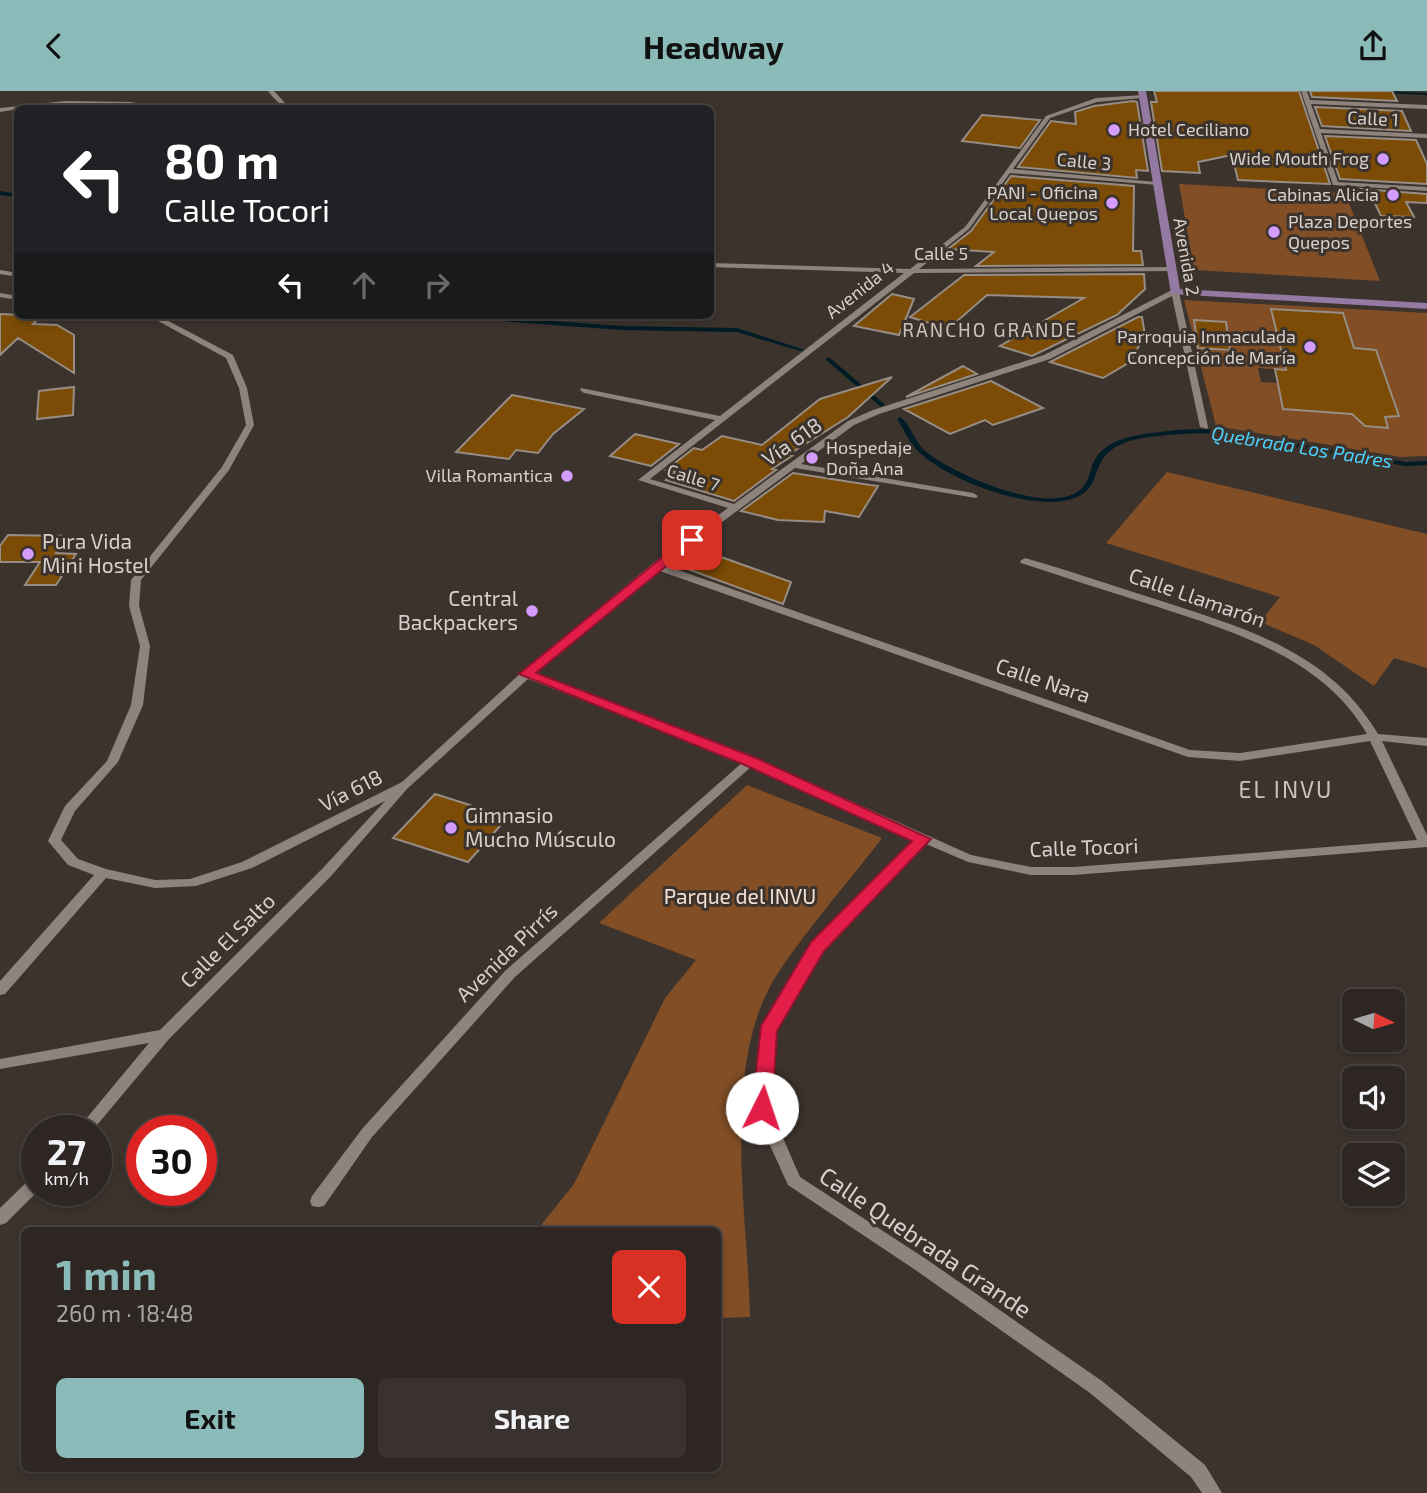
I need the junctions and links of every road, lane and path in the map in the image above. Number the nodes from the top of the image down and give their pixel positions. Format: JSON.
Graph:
{"nodes":[{"id":1,"x":271,"y":91,"type":"edge"},
{"id":2,"x":1304,"y":91,"type":"edge"},
{"id":3,"x":1142,"y":93,"type":"edge"},
{"id":4,"x":1308,"y":102,"type":"junction"},
{"id":5,"x":38,"y":105,"type":"edge"},
{"id":6,"x":143,"y":105,"type":"edge"},
{"id":7,"x":285,"y":105,"type":"edge"},
{"id":8,"x":1427,"y":107,"type":"edge"},
{"id":9,"x":1317,"y":131,"type":"junction"},
{"id":10,"x":1427,"y":136,"type":"edge"},
{"id":11,"x":1010,"y":171,"type":"junction"},
{"id":12,"x":1156,"y":184,"type":"junction"},
{"id":13,"x":1427,"y":189,"type":"edge"},
{"id":14,"x":714,"y":265,"type":"edge"},
{"id":15,"x":1172,"y":269,"type":"junction"},
{"id":16,"x":910,"y":271,"type":"junction"},
{"id":17,"x":1175,"y":292,"type":"junction"},
{"id":18,"x":1427,"y":306,"type":"edge"},
{"id":19,"x":159,"y":319,"type":"edge"},
{"id":20,"x":584,"y":390,"type":"dead end"},
{"id":21,"x":719,"y":418,"type":"junction"},
{"id":22,"x":1205,"y":427,"type":"dead end"},
{"id":23,"x":792,"y":465,"type":"junction"},
{"id":24,"x":643,"y":480,"type":"joint"},
{"id":25,"x":973,"y":496,"type":"dead end"},
{"id":26,"x":734,"y":507,"type":"junction"},
{"id":27,"x":1025,"y":561,"type":"dead end"},
{"id":28,"x":656,"y":566,"type":"junction"},
{"id":29,"x":526,"y":674,"type":"junction"},
{"id":30,"x":1373,"y":737,"type":"junction"},
{"id":31,"x":1427,"y":742,"type":"edge"},
{"id":32,"x":751,"y":761,"type":"junction"},
{"id":33,"x":406,"y":785,"type":"junction"},
{"id":34,"x":923,"y":839,"type":"junction"},
{"id":35,"x":1426,"y":843,"type":"edge"},
{"id":36,"x":103,"y":873,"type":"junction"},
{"id":37,"x":0,"y":990,"type":"edge"},
{"id":38,"x":164,"y":1035,"type":"junction"},
{"id":39,"x":0,"y":1064,"type":"edge"},
{"id":40,"x":96,"y":1115,"type":"edge"},
{"id":41,"x":21,"y":1198,"type":"edge"},
{"id":42,"x":318,"y":1201,"type":"dead end"},
{"id":43,"x":0,"y":1218,"type":"edge"},
{"id":44,"x":1213,"y":1493,"type":"edge"}],
"edges":[{"from":1,"to":7,"type":"street"},
{"from":2,"to":4,"type":"street"},
{"from":3,"to":11,"type":"street","name":"Avenida 4"},
{"from":3,"to":12,"type":"main road","name":"Avenida 2"},
{"from":4,"to":8,"type":"street"},
{"from":4,"to":9,"type":"street"},
{"from":5,"to":6,"type":"street"},
{"from":9,"to":10,"type":"street","name":"Calle 1"},
{"from":9,"to":13,"type":"street"},
{"from":11,"to":12,"type":"street","name":"Calle 3"},
{"from":11,"to":16,"type":"street","name":"Avenida 4"},
{"from":12,"to":15,"type":"main road","name":"Avenida 2"},
{"from":14,"to":16,"type":"street","name":"Calle 5"},
{"from":15,"to":16,"type":"street","name":"Calle 5"},
{"from":15,"to":17,"type":"main road","name":"Avenida 2"},
{"from":16,"to":21,"type":"street","name":"Avenida 4"},
{"from":17,"to":18,"type":"main road"},
{"from":17,"to":22,"type":"street","name":"Avenida 2"},
{"from":17,"to":23,"type":"street","name":"Vía 618"},
{"from":19,"to":36,"type":"street","name":"Vía 618"},
{"from":20,"to":21,"type":"street"},
{"from":21,"to":24,"type":"street","name":"Avenida 4"},
{"from":23,"to":25,"type":"street"},
{"from":23,"to":26,"type":"street","name":"Vía 618"},
{"from":24,"to":26,"type":"street","name":"Calle 7"},
{"from":26,"to":28,"type":"street","name":"Vía 618"},
{"from":27,"to":30,"type":"street","name":"Calle Llamarón"},
{"from":28,"to":29,"type":"street","name":"Vía 618"},
{"from":28,"to":30,"type":"street","name":"Calle Nara"},
{"from":29,"to":32,"type":"street","name":"Calle Tocori"},
{"from":29,"to":33,"type":"street","name":"Vía 618"},
{"from":30,"to":31,"type":"street","name":"Calle Nara"},
{"from":30,"to":35,"type":"street","name":"Calle Llamarón"},
{"from":32,"to":34,"type":"street","name":"Calle Tocori"},
{"from":32,"to":42,"type":"street","name":"Avenida Pirrís"},
{"from":33,"to":36,"type":"street","name":"Vía 618"},
{"from":33,"to":38,"type":"street","name":"Calle El Salto"},
{"from":34,"to":35,"type":"street","name":"Calle Tocori"},
{"from":34,"to":44,"type":"street","name":"Calle Quebrada Grande"},
{"from":36,"to":37,"type":"street"},
{"from":38,"to":39,"type":"street"},
{"from":38,"to":40,"type":"street","name":"Calle El Salto"},
{"from":41,"to":43,"type":"street"}]}
